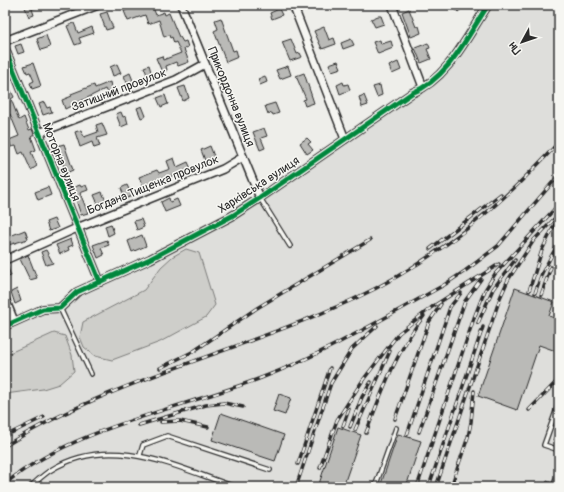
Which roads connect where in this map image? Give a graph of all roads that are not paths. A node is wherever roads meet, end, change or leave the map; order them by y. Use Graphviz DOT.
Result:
graph roads {
  1 [pos="98,5"];
  2 [pos="181,5"];
  3 [pos="293,5"];
  4 [pos="392,5"];
  5 [pos="487,6"];
  6 [pos="5,40"];
  7 [pos="5,49"];
  8 [pos="205,64"];
  9 [pos="423,87"];
  10 [pos="39,133"];
  11 [pos="345,139"];
  12 [pos="243,157"];
  13 [pos="260,198"];
  14 [pos="77,228"];
  15 [pos="290,246"];
  16 [pos="5,260"];
  17 [pos="100,282"];
  18 [pos="5,299"];
  19 [pos="60,308"];
  20 [pos="14,321"];
  21 [pos="5,326"];
  22 [pos="91,374"];
  23 [pos="559,403"];
  24 [pos="396,428"];
  25 [pos="559,450"];
  26 [pos="140,455"];
  27 [pos="270,470"];
  28 [pos="30,487"];
  29 [pos="235,487"];
  30 [pos="375,487"];
  1 -- 6 [label="street"];
  2 -- 8 [label="street, Прикордонна вулиця"];
  3 -- 11 [label="street"];
  4 -- 9 [label="street"];
  5 -- 9 [label="street, Харківська вулиця"];
  7 -- 10 [label="street, Моторна вулиця"];
  8 -- 10 [label="street, Затишний провулок"];
  8 -- 12 [label="street, Прикордонна вулиця"];
  9 -- 11 [label="street, Харківська вулиця"];
  10 -- 14 [label="street, Моторна вулиця"];
  11 -- 13 [label="street, Харківська вулиця"];
  12 -- 13 [label="street, Прикордонна вулиця"];
  12 -- 14 [label="street, Богдана Тищенка провулок"];
  13 -- 15 [label="lane"];
  13 -- 17 [label="street, Харківська вулиця"];
  14 -- 16 [label="street, Богдана Тищенка провулок"];
  14 -- 17 [label="street, Моторна вулиця"];
  17 -- 19 [label="street, Харківська вулиця"];
  18 -- 20 [label="street"];
  19 -- 20 [label="street"];
  19 -- 22 [label="lane"];
  20 -- 21 [label="street"];
  23 -- 25 [label="lane"];
  24 -- 30 [label="lane"];
  26 -- 27 [label="lane"];
  26 -- 28 [label="lane"];
  26 -- 29 [label="lane"];
}
